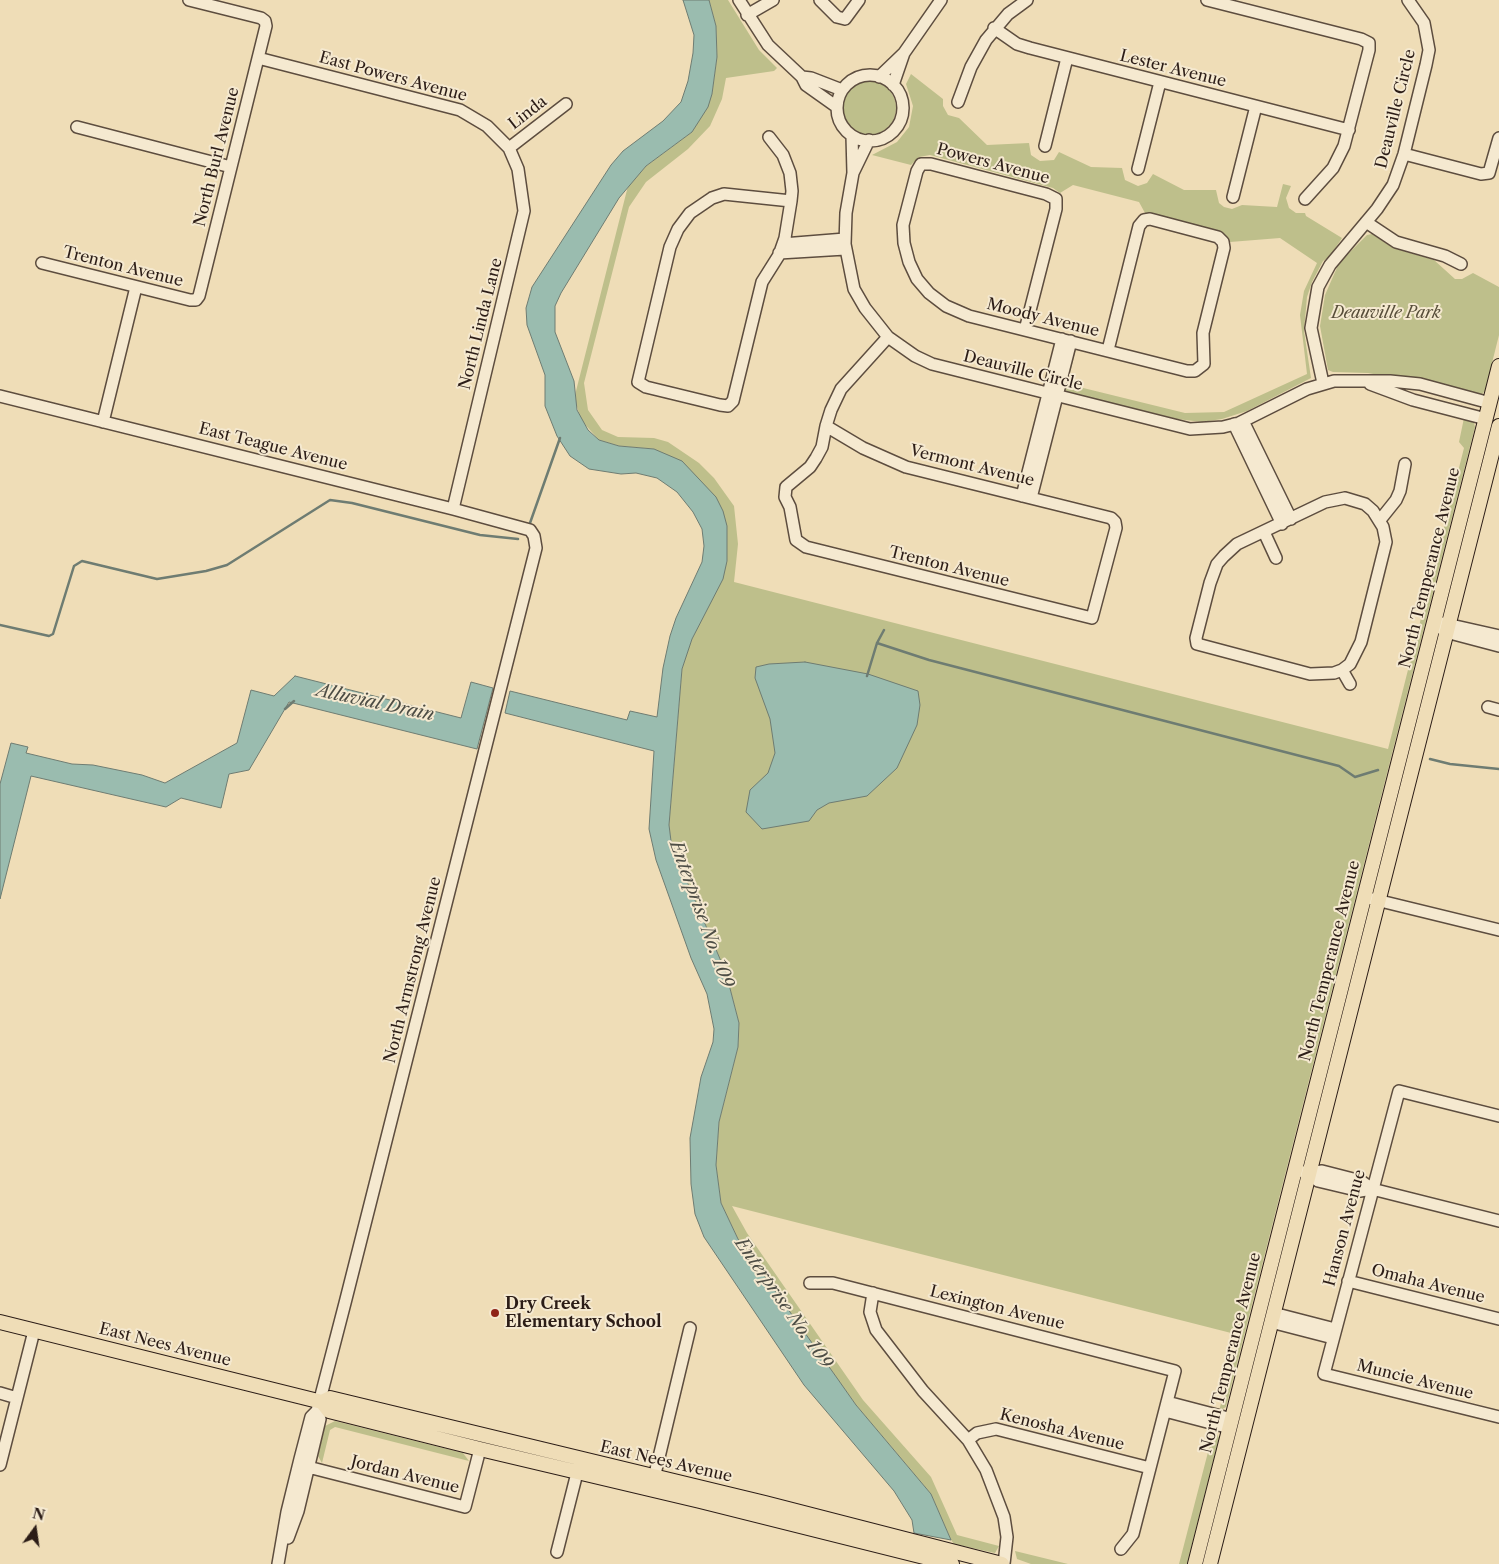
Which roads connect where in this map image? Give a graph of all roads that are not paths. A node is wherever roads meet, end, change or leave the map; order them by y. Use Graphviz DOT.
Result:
graph roads {
  1 [pos="189,0"];
  2 [pos="739,0"];
  3 [pos="773,0"];
  4 [pos="820,0"];
  5 [pos="859,0"];
  6 [pos="941,0"];
  7 [pos="1027,0"];
  8 [pos="1207,0"];
  9 [pos="1408,0"];
  10 [pos="1229,3"];
  11 [pos="747,15"];
  12 [pos="994,28"];
  13 [pos="904,53"];
  14 [pos="258,58"];
  15 [pos="1067,58"];
  16 [pos="802,77"];
  17 [pos="879,77"];
  18 [pos="1160,82"];
  19 [pos="893,85"];
  20 [pos="842,90"];
  21 [pos="958,102"];
  22 [pos="566,104"];
  23 [pos="1256,106"];
  24 [pos="836,107"];
  25 [pos="78,127"];
  26 [pos="1349,130"];
  27 [pos="852,136"];
  28 [pos="769,137"];
  29 [pos="1499,138"];
  30 [pos="869,140"];
  31 [pos="1045,146"];
  32 [pos="509,148"];
  33 [pos="1404,154"];
  34 [pos="922,164"];
  35 [pos="231,167"];
  36 [pos="1138,169"];
  37 [pos="853,173"];
  38 [pos="1233,197"];
  39 [pos="1305,199"];
  40 [pos="790,201"];
  41 [pos="1366,222"];
  42 [pos="845,244"];
  43 [pos="781,249"];
  44 [pos="42,263"];
  45 [pos="1461,264"];
  46 [pos="136,287"];
  47 [pos="196,300"];
  48 [pos="1025,330"];
  49 [pos="888,337"];
  50 [pos="1066,340"];
  51 [pos="1108,350"];
  52 [pos="1499,366"];
  53 [pos="1363,381"];
  54 [pos="1322,383"];
  55 [pos="1052,395"];
  56 [pos="0,396"];
  57 [pos="1490,402"];
  58 [pos="1486,419"];
  59 [pos="103,422"];
  60 [pos="1239,423"];
  61 [pos="826,426"];
  62 [pos="1499,426"];
  63 [pos="1405,464"];
  64 [pos="1026,497"];
  65 [pos="453,509"];
  66 [pos="1478,510"];
  67 [pos="1380,520"];
  68 [pos="1286,522"];
  69 [pos="1264,532"];
  70 [pos="534,536"];
  71 [pos="1276,558"];
  72 [pos="1092,618"];
  73 [pos="1434,623"];
  74 [pos="1448,628"];
  75 [pos="1499,636"];
  76 [pos="1499,646"];
  77 [pos="1342,670"];
  78 [pos="1350,684"];
  79 [pos="1364,897"];
  80 [pos="1379,901"];
  81 [pos="1499,930"];
  82 [pos="1499,1116"];
  83 [pos="1302,1171"];
  84 [pos="1372,1189"];
  85 [pos="1499,1221"];
  86 [pos="1348,1281"];
  87 [pos="810,1283"];
  88 [pos="873,1293"];
  89 [pos="1272,1317"];
  90 [pos="1499,1319"];
  91 [pos="0,1322"];
  92 [pos="690,1328"];
  93 [pos="34,1331"];
  94 [pos="1334,1333"];
  95 [pos="1324,1374"];
  96 [pos="0,1394"];
  97 [pos="17,1398"];
  98 [pos="320,1405"];
  99 [pos="1166,1407"];
  100 [pos="1499,1417"];
  101 [pos="1231,1423"];
  102 [pos="968,1440"];
  103 [pos="480,1449"];
  104 [pos="590,1463"];
  105 [pos="0,1465"];
  106 [pos="308,1467"];
  107 [pos="1150,1468"];
  108 [pos="577,1473"];
  109 [pos="654,1478"];
  110 [pos="1121,1549"];
  111 [pos="557,1552"];
  112 [pos="279,1561"];
  113 [pos="952,1564"];
  114 [pos="1003,1564"];
  115 [pos="1196,1564"];
  116 [pos="1210,1564"];
  1 -- 14 [label="street, North Burl Avenue"];
  2 -- 11 [label="street"];
  3 -- 11 [label="street"];
  4 -- 5 [label="street"];
  6 -- 13 [label="street"];
  7 -- 12 [label="street"];
  8 -- 10 [label="street"];
  9 -- 33 [label="street, Deauville Circle"];
  10 -- 26 [label="street"];
  11 -- 16 [label="street"];
  12 -- 15 [label="street, Lester Avenue"];
  12 -- 21 [label="street"];
  13 -- 17 [label="street"];
  13 -- 19 [label="street"];
  14 -- 32 [label="street, East Powers Avenue"];
  14 -- 35 [label="street, North Burl Avenue"];
  15 -- 18 [label="street, Lester Avenue"];
  15 -- 31 [label="street"];
  16 -- 20 [label="street"];
  16 -- 24 [label="street"];
  17 -- 19 [label="street"];
  17 -- 20 [label="street"];
  18 -- 23 [label="street, Lester Avenue"];
  18 -- 36 [label="street"];
  19 -- 30 [label="street"];
  20 -- 24 [label="street"];
  22 -- 32 [label="street, Linda"];
  23 -- 26 [label="street, Lester Avenue"];
  23 -- 38 [label="street"];
  24 -- 27 [label="street"];
  25 -- 35 [label="street"];
  26 -- 39 [label="street"];
  27 -- 30 [label="street"];
  27 -- 37 [label="street, Deauville Circle"];
  28 -- 40 [label="street"];
  29 -- 33 [label="street"];
  30 -- 37 [label="street, Deauville Circle"];
  32 -- 65 [label="street, North Linda Lane"];
  33 -- 41 [label="street, Deauville Circle"];
  34 -- 48 [label="street, Moody Avenue"];
  34 -- 48 [label="street, Powers Avenue"];
  35 -- 47 [label="street, North Burl Avenue"];
  37 -- 42 [label="street, Deauville Circle"];
  40 -- 43 [label="street"];
  40 -- 43 [label="street"];
  41 -- 45 [label="street"];
  41 -- 54 [label="street, Deauville Circle"];
  42 -- 43 [label="street"];
  42 -- 49 [label="street, Deauville Circle"];
  44 -- 46 [label="street, Trenton Avenue"];
  46 -- 47 [label="street, Trenton Avenue"];
  46 -- 59 [label="street"];
  48 -- 50 [label="street, Moody Avenue"];
  49 -- 55 [label="street, Deauville Circle"];
  49 -- 61 [label="street"];
  50 -- 51 [label="street, Moody Avenue"];
  50 -- 55 [label="street"];
  51 -- 51 [label="street, Moody Avenue"];
  52 -- 57 [label="main road, North Temperance Avenue"];
  53 -- 54 [label="street, Deauville Circle"];
  53 -- 57 [label="street, Deauville Circle"];
  53 -- 58 [label="street, Deauville Circle"];
  54 -- 60 [label="street, Deauville Circle"];
  55 -- 60 [label="street, Deauville Circle"];
  55 -- 64 [label="street"];
  56 -- 59 [label="street, East Teague Avenue"];
  57 -- 58 [label="main road, North Temperance Avenue"];
  57 -- 66 [label="main road"];
  58 -- 73 [label="main road, North Temperance Avenue"];
  59 -- 65 [label="street, East Teague Avenue"];
  60 -- 68 [label="street"];
  61 -- 64 [label="street, Vermont Avenue"];
  61 -- 72 [label="street, Trenton Avenue"];
  62 -- 66 [label="main road, North Temperance Avenue"];
  63 -- 67 [label="street"];
  64 -- 72 [label="street, Vermont Avenue"];
  65 -- 70 [label="street, East Teague Avenue"];
  66 -- 74 [label="main road, North Temperance Avenue"];
  67 -- 68 [label="street"];
  67 -- 77 [label="street"];
  68 -- 69 [label="street"];
  69 -- 71 [label="street"];
  69 -- 77 [label="street"];
  70 -- 98 [label="street, North Armstrong Avenue"];
  73 -- 74 [label="street"];
  73 -- 79 [label="main road, North Temperance Avenue"];
  74 -- 75 [label="street"];
  74 -- 76 [label="street"];
  74 -- 80 [label="main road, North Temperance Avenue"];
  77 -- 78 [label="street"];
  79 -- 80 [label="street"];
  79 -- 83 [label="main road, North Temperance Avenue"];
  80 -- 81 [label="street"];
  80 -- 83 [label="main road, North Temperance Avenue"];
  82 -- 84 [label="street, Hanson Avenue"];
  83 -- 84 [label="street"];
  83 -- 89 [label="main road, North Temperance Avenue"];
  83 -- 101 [label="main road, North Temperance Avenue"];
  84 -- 85 [label="street"];
  84 -- 86 [label="street, Hanson Avenue"];
  86 -- 90 [label="street, Omaha Avenue"];
  86 -- 94 [label="street, Hanson Avenue"];
  87 -- 88 [label="street, Lexington Avenue"];
  88 -- 99 [label="street, Lexington Avenue"];
  88 -- 102 [label="street"];
  89 -- 94 [label="street"];
  89 -- 116 [label="main road, North Temperance Avenue"];
  91 -- 93 [label="main road, East Nees Avenue"];
  92 -- 109 [label="street"];
  93 -- 97 [label="street"];
  93 -- 98 [label="main road, East Nees Avenue"];
  94 -- 95 [label="street, Hanson Avenue"];
  95 -- 100 [label="street, Muncie Avenue"];
  96 -- 97 [label="street"];
  97 -- 105 [label="street"];
  98 -- 103 [label="main road, East Nees Avenue"];
  98 -- 104 [label="main road, East Nees Avenue"];
  98 -- 106 [label="street, North Armstrong Avenue"];
  98 -- 112 [label="street, North Armstrong Avenue"];
  99 -- 101 [label="street"];
  99 -- 107 [label="street"];
  101 -- 115 [label="main road, North Temperance Avenue"];
  102 -- 107 [label="street, Kenosha Avenue"];
  102 -- 114 [label="street"];
  103 -- 104 [label="main road"];
  103 -- 106 [label="street, Jordan Avenue"];
  103 -- 108 [label="main road, East Nees Avenue"];
  104 -- 109 [label="main road, East Nees Avenue"];
  106 -- 112 [label="street, North Armstrong Avenue"];
  107 -- 110 [label="street"];
  108 -- 109 [label="main road"];
  108 -- 111 [label="street"];
  108 -- 113 [label="main road, East Nees Avenue"];
  109 -- 114 [label="main road, East Nees Avenue"];
}
